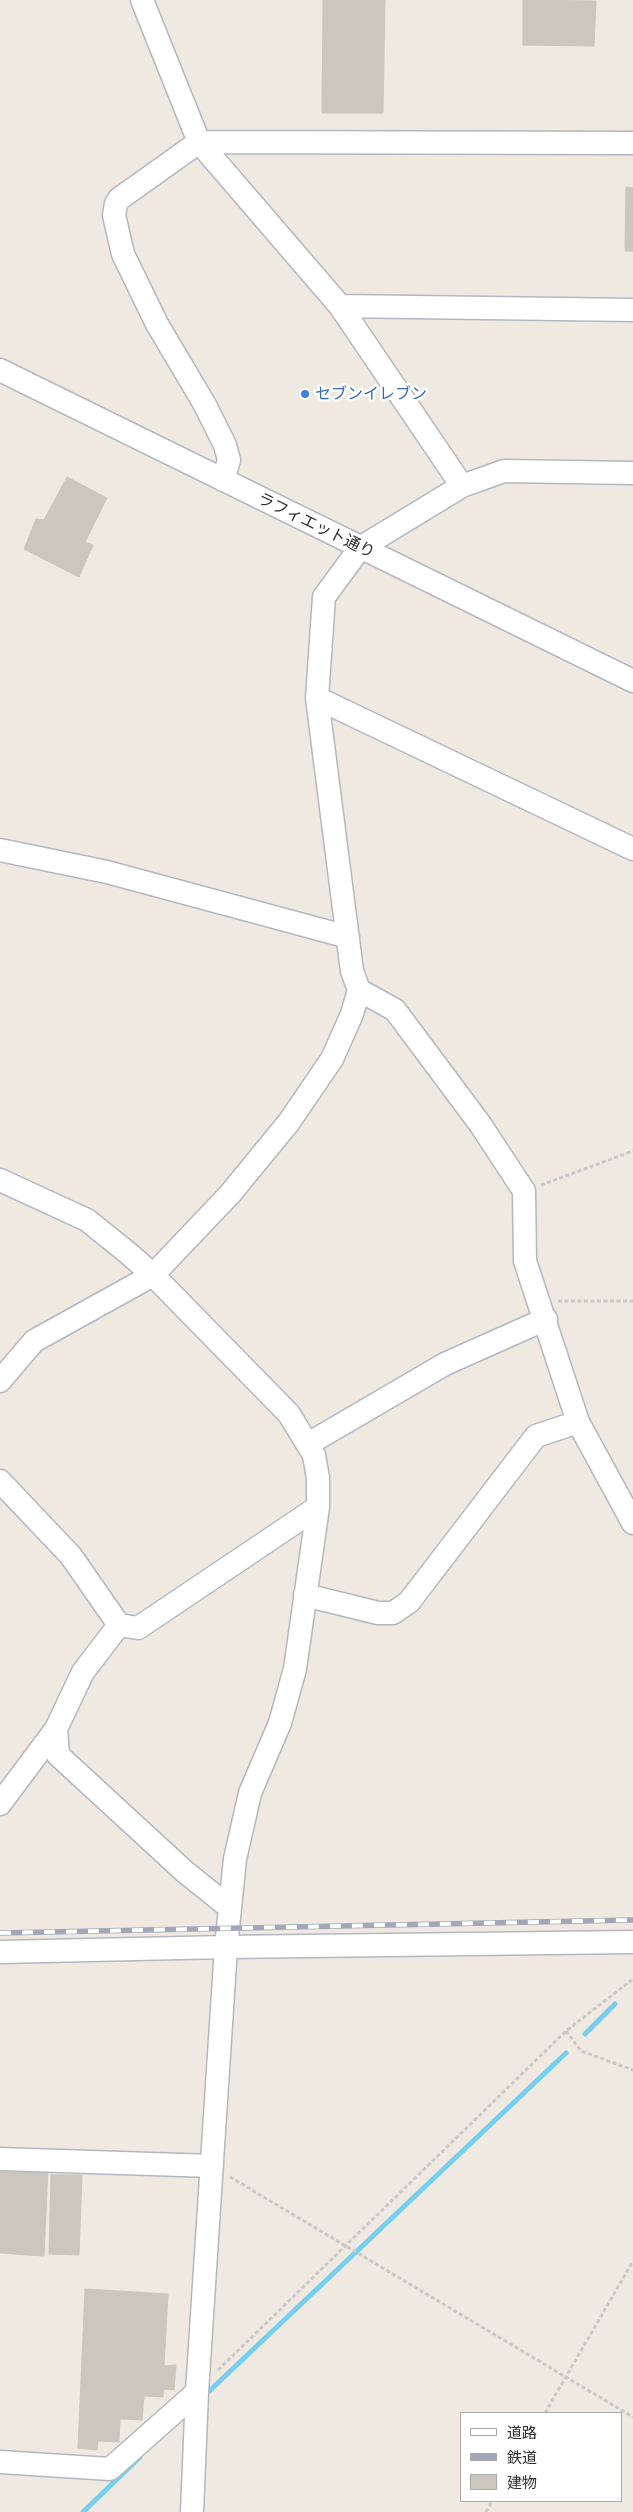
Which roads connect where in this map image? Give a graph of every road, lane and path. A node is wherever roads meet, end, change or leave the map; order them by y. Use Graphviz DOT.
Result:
graph roads {
  1 [pos="142,0"];
  2 [pos="199,142"];
  3 [pos="633,143"];
  4 [pos="340,306"];
  5 [pos="633,310"];
  6 [pos="0,370"];
  7 [pos="633,472"];
  8 [pos="223,480"];
  9 [pos="462,486"];
  10 [pos="360,548"];
  11 [pos="633,681"];
  12 [pos="317,698"];
  13 [pos="633,848"];
  14 [pos="0,850"];
  15 [pos="348,937"];
  16 [pos="359,990"];
  17 [pos="633,1151"];
  18 [pos="0,1180"];
  19 [pos="524,1191"];
  20 [pos="153,1275"];
  21 [pos="633,1301"];
  22 [pos="543,1310"];
  23 [pos="0,1381"];
  24 [pos="578,1422"];
  25 [pos="308,1444"];
  26 [pos="0,1481"];
  27 [pos="318,1508"];
  28 [pos="633,1523"];
  29 [pos="305,1595"];
  30 [pos="119,1625"];
  31 [pos="56,1729"];
  32 [pos="0,1804"];
  33 [pos="230,1908"];
  34 [pos="633,1942"];
  35 [pos="226,1947"];
  36 [pos="0,1952"];
  37 [pos="633,1979"];
  38 [pos="566,2031"];
  39 [pos="633,2070"];
  40 [pos="0,2159"];
  41 [pos="212,2166"];
  42 [pos="344,2245"];
  43 [pos="633,2261"];
  44 [pos="218,2371"];
  45 [pos="566,2378"];
  46 [pos="197,2392"];
  47 [pos="546,2412"];
  48 [pos="633,2417"];
  49 [pos="0,2462"];
  50 [pos="192,2512"];
  1 -- 2 [label="street"];
  2 -- 3 [label="street"];
  2 -- 4 [label="street"];
  2 -- 8 [label="street"];
  4 -- 5 [label="street"];
  4 -- 9 [label="street"];
  6 -- 8 [label="street, ラフィエット通り"];
  7 -- 9 [label="street"];
  8 -- 10 [label="street, ラフィエット通り"];
  9 -- 10 [label="street"];
  10 -- 11 [label="street, ラフィエット通り"];
  10 -- 12 [label="street"];
  12 -- 13 [label="street"];
  12 -- 15 [label="street"];
  14 -- 15 [label="street"];
  15 -- 16 [label="street"];
  16 -- 19 [label="street"];
  16 -- 20 [label="street"];
  17 -- 19 [label="path"];
  18 -- 20 [label="street"];
  19 -- 22 [label="street"];
  20 -- 23 [label="street"];
  20 -- 25 [label="street"];
  21 -- 22 [label="path"];
  22 -- 24 [label="street"];
  22 -- 25 [label="street"];
  24 -- 28 [label="street"];
  24 -- 29 [label="street"];
  25 -- 27 [label="street"];
  26 -- 30 [label="street"];
  27 -- 29 [label="street"];
  27 -- 30 [label="street"];
  29 -- 33 [label="street"];
  30 -- 31 [label="street"];
  31 -- 32 [label="street"];
  31 -- 33 [label="street"];
  33 -- 35 [label="street"];
  34 -- 35 [label="street"];
  35 -- 36 [label="street"];
  35 -- 41 [label="street"];
  37 -- 38 [label="path"];
  38 -- 39 [label="path"];
  38 -- 42 [label="path"];
  40 -- 41 [label="street"];
  41 -- 42 [label="path"];
  41 -- 46 [label="street"];
  42 -- 44 [label="path"];
  42 -- 45 [label="path"];
  43 -- 45 [label="path"];
  45 -- 47 [label="path"];
  45 -- 48 [label="path"];
  46 -- 49 [label="street"];
  46 -- 50 [label="street"];
}
